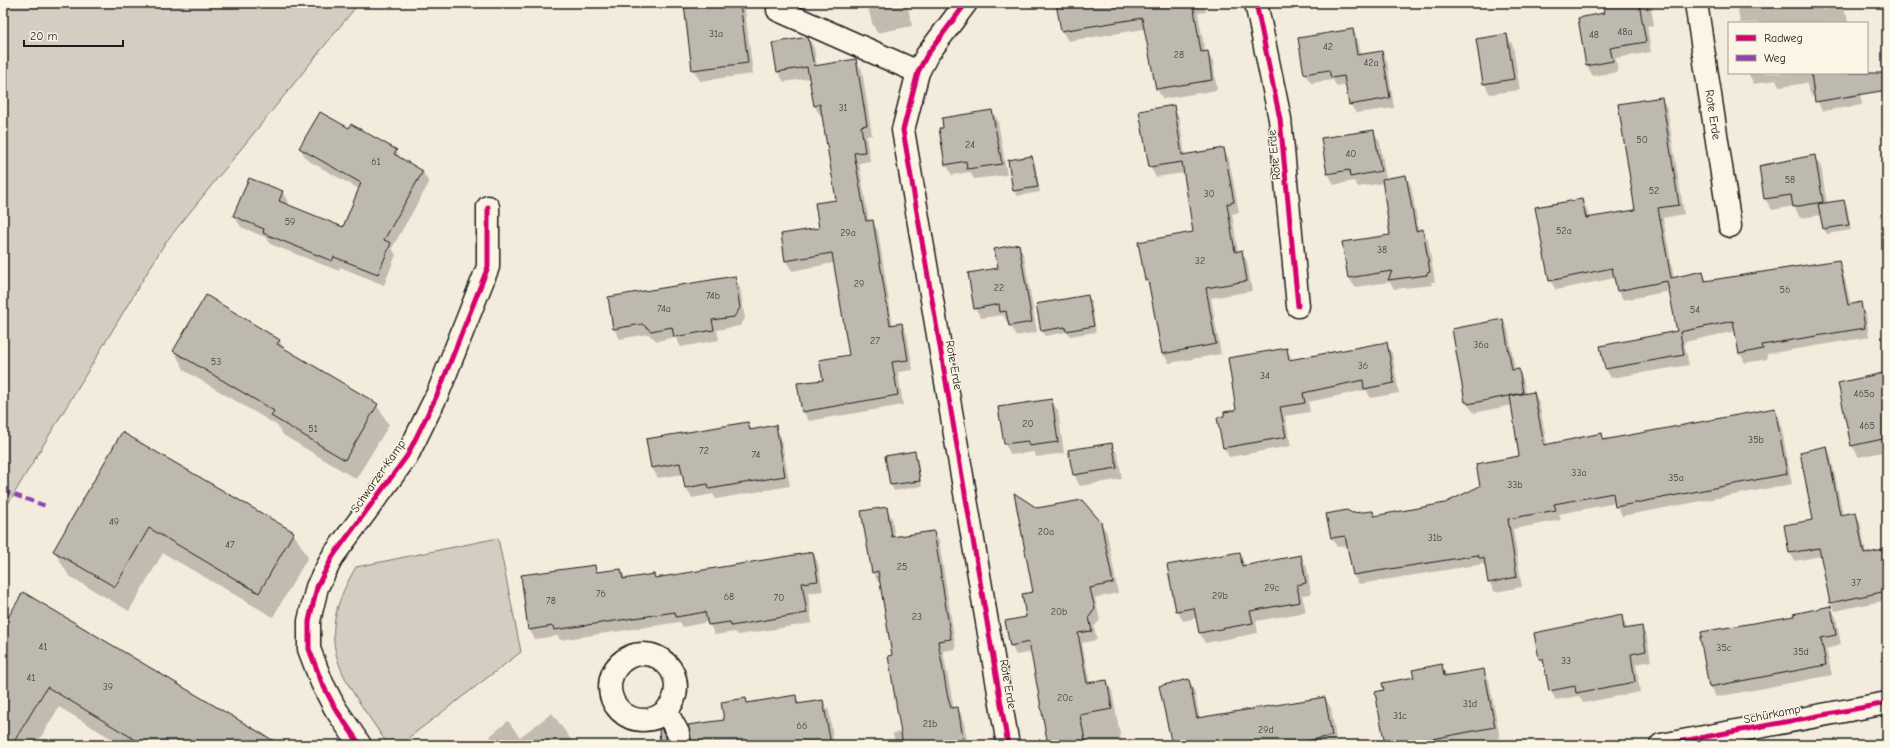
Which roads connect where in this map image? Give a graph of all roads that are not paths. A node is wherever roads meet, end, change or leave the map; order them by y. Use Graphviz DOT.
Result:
graph roads {
  1 [pos="966,3"];
  2 [pos="1256,3"];
  3 [pos="1696,3"];
  4 [pos="778,10"];
  5 [pos="918,72"];
  6 [pos="488,207"];
  7 [pos="1730,226"];
  8 [pos="1298,306"];
  9 [pos="1887,703"];
  10 [pos="666,711"];
  11 [pos="360,745"];
  12 [pos="680,745"];
  13 [pos="1008,745"];
  14 [pos="1661,745"];
  1 -- 5 [label="street, Rote Erde"];
  2 -- 8 [label="street, Rote Erde"];
  3 -- 7 [label="street, Rote Erde"];
  4 -- 5 [label="street"];
  5 -- 13 [label="street, Rote Erde"];
  6 -- 11 [label="street, Schwarzer Kamp"];
  9 -- 14 [label="street, Schürkamp"];
  10 -- 12 [label="street"];
}
